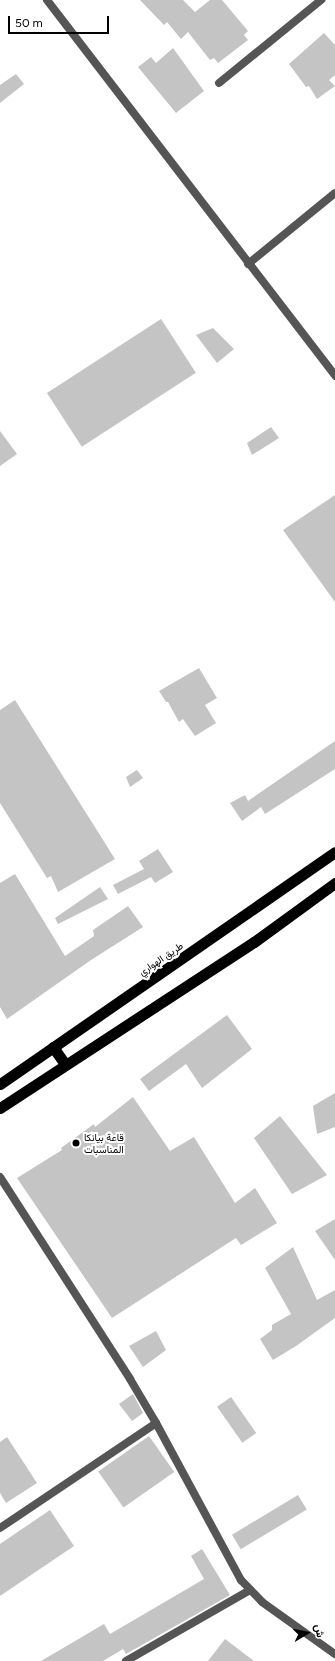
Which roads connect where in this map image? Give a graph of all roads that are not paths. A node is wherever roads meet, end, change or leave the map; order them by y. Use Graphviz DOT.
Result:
graph roads {
  1 [pos="47,0"];
  2 [pos="321,0"];
  3 [pos="219,83"];
  4 [pos="335,193"];
  5 [pos="248,264"];
  6 [pos="335,376"];
  7 [pos="335,852"];
  8 [pos="335,883"];
  9 [pos="53,1047"];
  10 [pos="65,1064"];
  11 [pos="0,1084"];
  12 [pos="0,1108"];
  13 [pos="0,1177"];
  14 [pos="156,1423"];
  15 [pos="0,1528"];
  16 [pos="250,1590"];
  17 [pos="335,1654"];
  18 [pos="126,1661"];
  1 -- 5 [label="street"];
  2 -- 3 [label="street"];
  4 -- 5 [label="street"];
  5 -- 6 [label="street"];
  7 -- 9 [label="highway, طريق الهواري"];
  8 -- 10 [label="highway"];
  9 -- 10 [label="highway"];
  9 -- 11 [label="highway, طريق الهواري"];
  10 -- 12 [label="highway"];
  13 -- 14 [label="street"];
  14 -- 15 [label="street"];
  14 -- 16 [label="street"];
  16 -- 17 [label="street"];
  16 -- 18 [label="street"];
}
